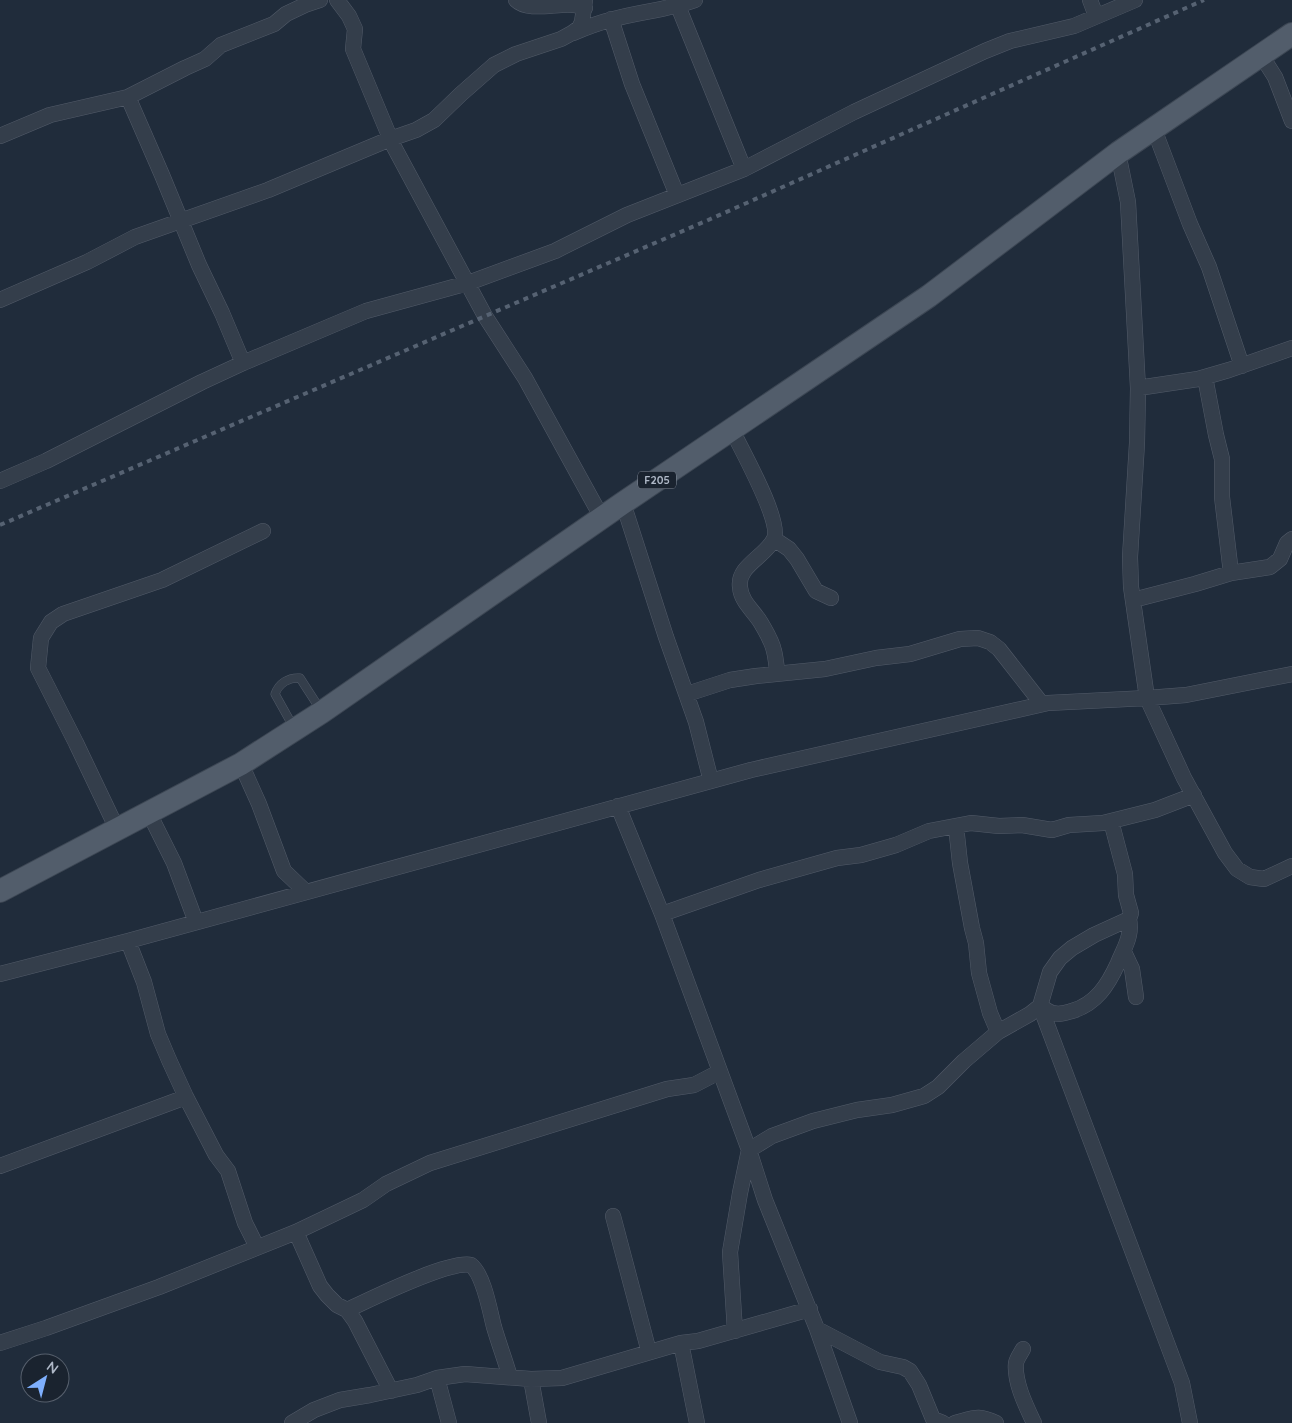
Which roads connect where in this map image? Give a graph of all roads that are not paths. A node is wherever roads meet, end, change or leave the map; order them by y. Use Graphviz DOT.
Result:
graph roads {
  1 [pos="320,0"];
  2 [pos="337,0"];
  3 [pos="516,0"];
  4 [pos="695,0"];
  5 [pos="1090,0"];
  6 [pos="1135,0"];
  7 [pos="578,3"];
  8 [pos="676,3"];
  9 [pos="1096,16"];
  10 [pos="610,20"];
  11 [pos="572,33"];
  12 [pos="1292,34"];
  13 [pos="1261,55"];
  14 [pos="1286,88"];
  15 [pos="128,97"];
  16 [pos="1292,121"];
  17 [pos="1154,129"];
  18 [pos="0,136"];
  19 [pos="390,138"];
  20 [pos="1118,153"];
  21 [pos="744,169"];
  22 [pos="677,195"];
  23 [pos="180,221"];
  24 [pos="468,283"];
  25 [pos="0,300"];
  26 [pos="1292,348"];
  27 [pos="243,363"];
  28 [pos="1242,366"];
  29 [pos="1205,377"];
  30 [pos="1138,388"];
  31 [pos="732,430"];
  32 [pos="0,481"];
  33 [pos="624,503"];
  34 [pos="602,518"];
  35 [pos="263,531"];
  36 [pos="774,539"];
  37 [pos="1292,539"];
  38 [pos="1231,573"];
  39 [pos="830,598"];
  40 [pos="1133,600"];
  41 [pos="778,674"];
  42 [pos="1292,674"];
  43 [pos="687,694"];
  44 [pos="1147,698"];
  45 [pos="1042,704"];
  46 [pos="322,712"];
  47 [pos="294,730"];
  48 [pos="241,764"];
  49 [pos="711,781"];
  50 [pos="1194,795"];
  51 [pos="618,806"];
  52 [pos="149,813"];
  53 [pos="1111,821"];
  54 [pos="956,826"];
  55 [pos="117,829"];
  56 [pos="1292,866"];
  57 [pos="0,891"];
  58 [pos="306,892"];
  59 [pos="662,914"];
  60 [pos="1129,919"];
  61 [pos="196,922"];
  62 [pos="128,941"];
  63 [pos="1124,952"];
  64 [pos="0,974"];
  65 [pos="1136,997"];
  66 [pos="1040,1006"];
  67 [pos="998,1032"];
  68 [pos="719,1072"];
  69 [pos="186,1097"];
  70 [pos="749,1150"];
  71 [pos="0,1166"];
  72 [pos="613,1216"];
  73 [pos="296,1232"];
  74 [pos="257,1247"];
  75 [pos="810,1309"];
  76 [pos="346,1310"];
  77 [pos="818,1329"];
  78 [pos="735,1331"];
  79 [pos="0,1343"];
  80 [pos="681,1343"];
  81 [pos="1023,1349"];
  82 [pos="649,1352"];
  83 [pos="510,1376"];
  84 [pos="437,1378"];
  85 [pos="531,1379"];
  86 [pos="391,1390"];
  87 [pos="292,1423"];
  88 [pos="449,1423"];
  89 [pos="539,1423"];
  90 [pos="697,1423"];
  91 [pos="850,1423"];
  92 [pos="944,1423"];
  93 [pos="956,1423"];
  94 [pos="996,1423"];
  95 [pos="1034,1423"];
  96 [pos="1190,1423"];
  1 -- 15 [label="street"];
  2 -- 19 [label="street"];
  3 -- 7 [label="street"];
  4 -- 8 [label="street"];
  5 -- 9 [label="street"];
  6 -- 9 [label="street"];
  7 -- 11 [label="street"];
  8 -- 10 [label="street"];
  8 -- 21 [label="street"];
  9 -- 21 [label="street"];
  10 -- 11 [label="street"];
  10 -- 22 [label="street"];
  11 -- 19 [label="street"];
  12 -- 13 [label="main road, F205"];
  13 -- 14 [label="street"];
  13 -- 17 [label="main road, F205"];
  14 -- 16 [label="street"];
  15 -- 18 [label="street"];
  15 -- 23 [label="street"];
  17 -- 20 [label="main road, F205"];
  17 -- 28 [label="street"];
  19 -- 23 [label="street"];
  19 -- 24 [label="street"];
  20 -- 30 [label="street"];
  20 -- 31 [label="main road, F205"];
  21 -- 22 [label="street"];
  22 -- 24 [label="street"];
  23 -- 25 [label="street"];
  23 -- 27 [label="street"];
  24 -- 27 [label="street"];
  24 -- 34 [label="street"];
  26 -- 28 [label="street"];
  27 -- 32 [label="street"];
  28 -- 29 [label="street"];
  29 -- 30 [label="street"];
  29 -- 38 [label="street"];
  30 -- 40 [label="street"];
  31 -- 33 [label="main road, F205"];
  31 -- 36 [label="street"];
  33 -- 34 [label="main road, F205"];
  33 -- 43 [label="street"];
  34 -- 46 [label="main road, F205"];
  35 -- 55 [label="street"];
  36 -- 39 [label="street"];
  36 -- 41 [label="street"];
  37 -- 38 [label="street"];
  38 -- 40 [label="street"];
  40 -- 44 [label="street"];
  41 -- 43 [label="street"];
  41 -- 45 [label="street"];
  42 -- 44 [label="street"];
  43 -- 49 [label="street"];
  44 -- 45 [label="street"];
  44 -- 50 [label="street"];
  45 -- 49 [label="street"];
  46 -- 47 [label="main road, F205"];
  46 -- 47 [label="lane"];
  47 -- 48 [label="main road, F205"];
  48 -- 52 [label="main road, F205"];
  48 -- 58 [label="street"];
  49 -- 51 [label="street"];
  50 -- 53 [label="street"];
  50 -- 56 [label="street"];
  51 -- 58 [label="street"];
  51 -- 59 [label="street"];
  52 -- 55 [label="main road, F205"];
  52 -- 61 [label="street"];
  53 -- 54 [label="street"];
  53 -- 60 [label="street"];
  54 -- 59 [label="street"];
  54 -- 67 [label="street"];
  55 -- 57 [label="main road, F205"];
  58 -- 61 [label="street"];
  59 -- 68 [label="street"];
  60 -- 63 [label="street"];
  60 -- 66 [label="street"];
  61 -- 62 [label="street"];
  62 -- 64 [label="street"];
  62 -- 69 [label="street"];
  63 -- 65 [label="street"];
  63 -- 66 [label="street"];
  66 -- 67 [label="street"];
  66 -- 96 [label="street"];
  67 -- 70 [label="street"];
  68 -- 70 [label="street"];
  68 -- 73 [label="street"];
  69 -- 71 [label="street"];
  69 -- 74 [label="street"];
  70 -- 75 [label="street"];
  70 -- 78 [label="street"];
  72 -- 82 [label="street"];
  73 -- 74 [label="street"];
  73 -- 76 [label="street"];
  74 -- 79 [label="street"];
  75 -- 77 [label="street"];
  75 -- 78 [label="street"];
  76 -- 83 [label="street"];
  76 -- 86 [label="street"];
  77 -- 91 [label="street"];
  77 -- 92 [label="street"];
  78 -- 80 [label="street"];
  80 -- 82 [label="street"];
  80 -- 90 [label="street"];
  81 -- 95 [label="street"];
  82 -- 85 [label="street"];
  83 -- 84 [label="street"];
  83 -- 85 [label="street"];
  84 -- 86 [label="street"];
  84 -- 88 [label="street"];
  85 -- 89 [label="street"];
  86 -- 87 [label="street"];
  93 -- 94 [label="street"];
}
